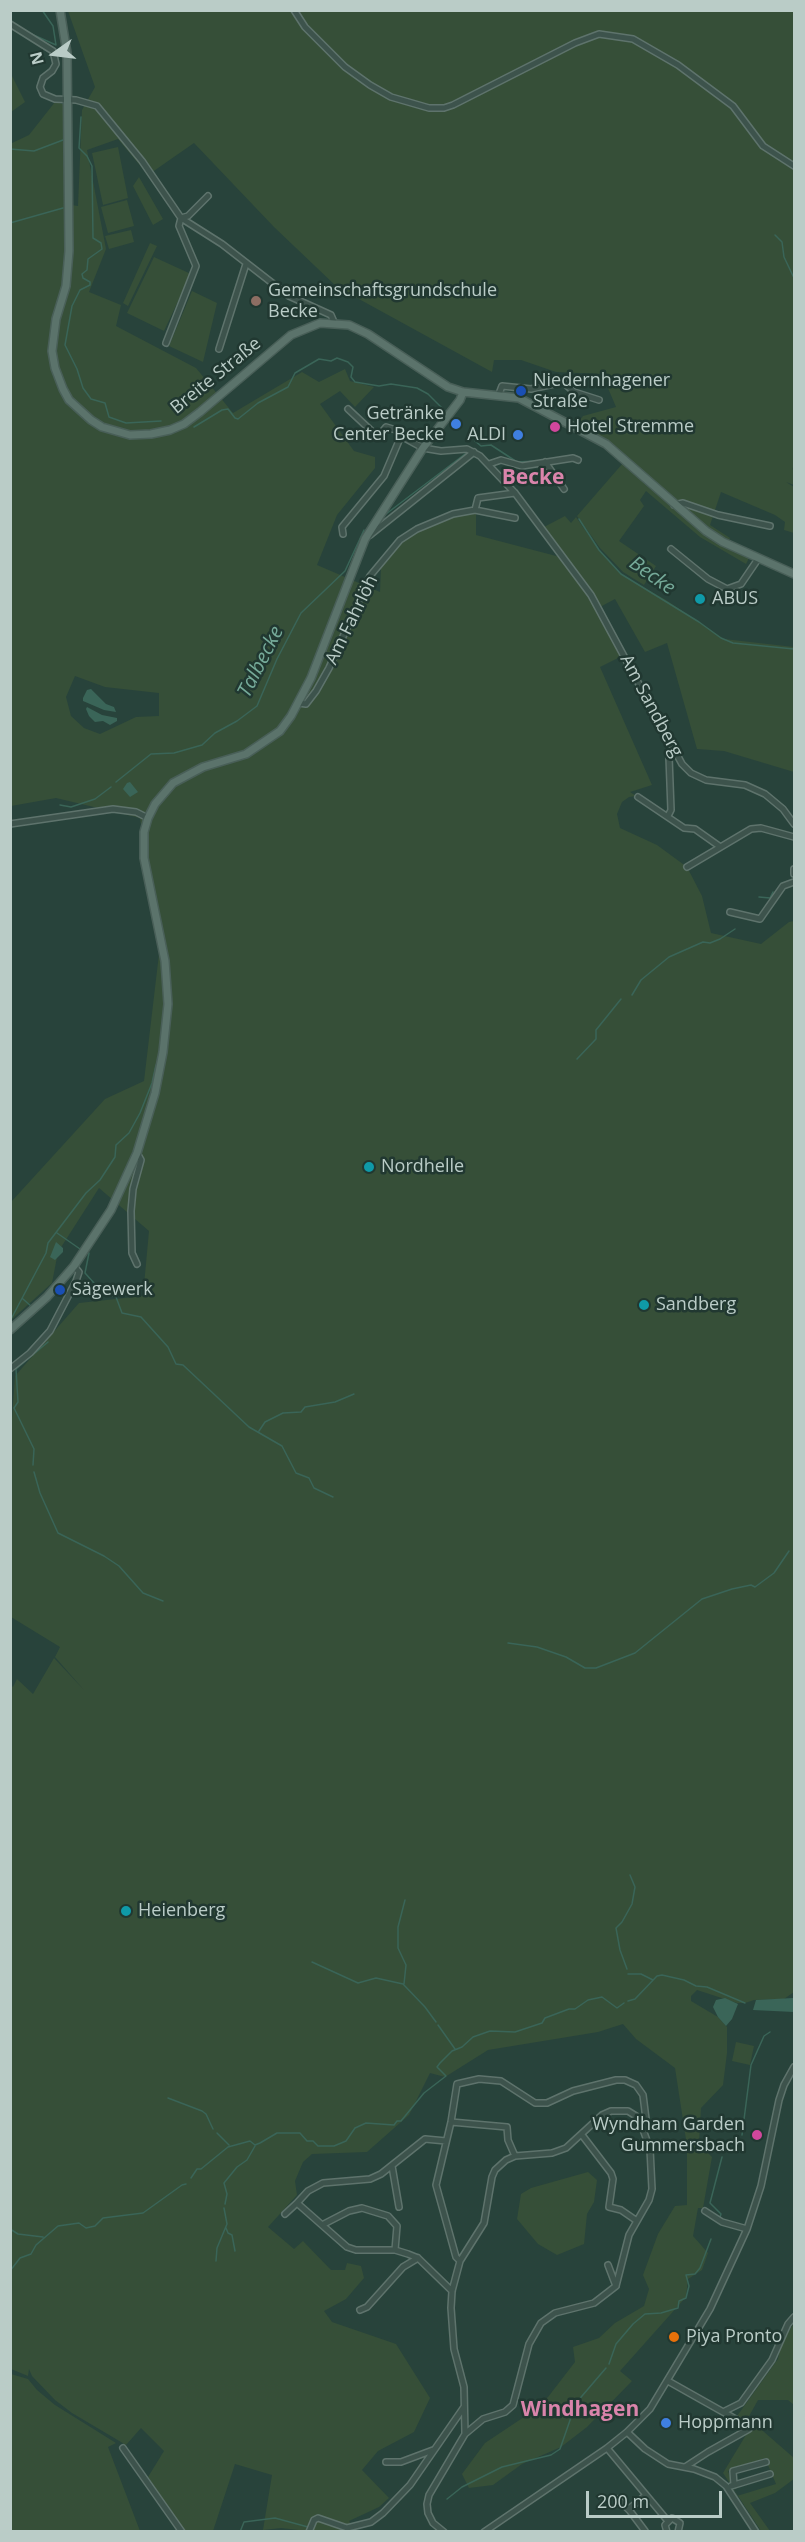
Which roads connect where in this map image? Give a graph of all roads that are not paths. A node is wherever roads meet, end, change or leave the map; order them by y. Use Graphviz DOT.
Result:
graph roads {
  1 [pos="60,10"];
  2 [pos="294,10"];
  3 [pos="10,24"];
  4 [pos="68,99"];
  5 [pos="795,166"];
  6 [pos="208,196"];
  7 [pos="181,218"];
  8 [pos="246,264"];
  9 [pos="334,322"];
  10 [pos="166,343"];
  11 [pos="219,349"];
  12 [pos="463,392"];
  13 [pos="499,394"];
  14 [pos="599,400"];
  15 [pos="348,409"];
  16 [pos="401,436"];
  17 [pos="423,448"];
  18 [pos="474,452"];
  19 [pos="578,460"];
  20 [pos="545,462"];
  21 [pos="489,464"];
  22 [pos="564,489"];
  23 [pos="515,493"];
  24 [pos="674,505"];
  25 [pos="475,510"];
  26 [pos="515,518"];
  27 [pos="770,526"];
  28 [pos="343,534"];
  29 [pos="365,539"];
  30 [pos="671,549"];
  31 [pos="758,559"];
  32 [pos="795,574"];
  33 [pos="299,703"];
  34 [pos="675,752"];
  35 [pos="638,798"];
  36 [pos="668,816"];
  37 [pos="148,818"];
  38 [pos="10,824"];
  39 [pos="795,824"];
  40 [pos="795,837"];
  41 [pos="719,846"];
  42 [pos="687,867"];
  43 [pos="795,869"];
  44 [pos="795,874"];
  45 [pos="795,882"];
  46 [pos="730,912"];
  47 [pos="137,1153"];
  48 [pos="137,1264"];
  49 [pos="74,1266"];
  50 [pos="10,1330"];
  51 [pos="10,1369"];
  52 [pos="795,2067"];
  53 [pos="451,2122"];
  54 [pos="641,2124"];
  55 [pos="582,2135"];
  56 [pos="446,2141"];
  57 [pos="515,2156"];
  58 [pos="392,2166"];
  59 [pos="297,2203"];
  60 [pos="399,2207"];
  61 [pos="705,2211"];
  62 [pos="285,2214"];
  63 [pos="637,2220"];
  64 [pos="322,2224"];
  65 [pos="747,2229"];
  66 [pos="395,2250"];
  67 [pos="418,2258"];
  68 [pos="460,2261"];
  69 [pos="608,2265"];
  70 [pos="616,2286"];
  71 [pos="452,2291"];
  72 [pos="360,2310"];
  73 [pos="795,2317"];
  74 [pos="668,2381"];
  75 [pos="464,2408"];
  76 [pos="725,2411"];
  77 [pos="627,2432"];
  78 [pos="465,2434"];
  79 [pos="123,2448"];
  80 [pos="607,2448"];
  81 [pos="434,2449"];
  82 [pos="386,2462"];
  83 [pos="765,2462"];
  84 [pos="685,2467"];
  85 [pos="770,2474"];
  86 [pos="734,2485"];
  87 [pos="726,2487"];
  88 [pos="646,2495"];
  89 [pos="618,2499"];
  90 [pos="630,2511"];
  91 [pos="668,2520"];
  92 [pos="645,2531"];
  93 [pos="666,2531"];
  94 [pos="182,2532"];
  95 [pos="309,2532"];
  96 [pos="444,2532"];
  97 [pos="484,2532"];
  98 [pos="678,2532"];
  99 [pos="756,2532"];
  1 -- 4 [label="main road, Breite Straße"];
  2 -- 5 [label="street"];
  3 -- 4 [label="street"];
  4 -- 7 [label="street"];
  4 -- 9 [label="main road, Breite Straße"];
  6 -- 7 [label="street"];
  7 -- 8 [label="street"];
  7 -- 10 [label="street"];
  8 -- 9 [label="street"];
  8 -- 11 [label="street"];
  9 -- 12 [label="main road"];
  12 -- 13 [label="main road"];
  12 -- 17 [label="main road"];
  13 -- 14 [label="street"];
  13 -- 24 [label="main road"];
  15 -- 16 [label="street"];
  16 -- 17 [label="street"];
  16 -- 28 [label="street"];
  17 -- 18 [label="street"];
  17 -- 29 [label="main road"];
  18 -- 21 [label="street"];
  18 -- 29 [label="street"];
  19 -- 20 [label="street"];
  20 -- 21 [label="street"];
  20 -- 22 [label="street"];
  21 -- 23 [label="street"];
  23 -- 25 [label="street, Am Fahrlöh"];
  23 -- 34 [label="street, Am Sandberg"];
  24 -- 27 [label="street"];
  24 -- 31 [label="main road"];
  25 -- 26 [label="street, Am Fahrlöh"];
  25 -- 33 [label="street, Am Fahrlöh"];
  29 -- 33 [label="main road"];
  30 -- 31 [label="street"];
  31 -- 32 [label="main road"];
  33 -- 37 [label="main road"];
  34 -- 36 [label="street"];
  34 -- 39 [label="street, Am Sandberg"];
  35 -- 36 [label="street"];
  36 -- 41 [label="street"];
  37 -- 38 [label="street"];
  37 -- 47 [label="main road"];
  40 -- 41 [label="street"];
  41 -- 42 [label="street"];
  43 -- 44 [label="street"];
  45 -- 46 [label="street"];
  47 -- 48 [label="street"];
  47 -- 49 [label="main road"];
  49 -- 50 [label="main road"];
  49 -- 51 [label="street"];
  52 -- 65 [label="street"];
  53 -- 54 [label="street"];
  53 -- 56 [label="street"];
  53 -- 57 [label="street"];
  54 -- 55 [label="street"];
  54 -- 63 [label="street"];
  55 -- 57 [label="street"];
  55 -- 63 [label="street"];
  56 -- 58 [label="street"];
  56 -- 68 [label="street"];
  57 -- 68 [label="street"];
  58 -- 59 [label="street"];
  58 -- 60 [label="street"];
  59 -- 62 [label="street"];
  59 -- 64 [label="street"];
  61 -- 65 [label="street"];
  63 -- 70 [label="street"];
  64 -- 66 [label="street"];
  64 -- 66 [label="street"];
  65 -- 74 [label="street"];
  66 -- 67 [label="street"];
  67 -- 71 [label="street"];
  67 -- 72 [label="street"];
  68 -- 71 [label="street"];
  69 -- 70 [label="street"];
  70 -- 78 [label="street"];
  71 -- 75 [label="street"];
  73 -- 76 [label="street"];
  74 -- 76 [label="street"];
  74 -- 77 [label="street"];
  75 -- 78 [label="street"];
  75 -- 81 [label="street"];
  76 -- 84 [label="street"];
  77 -- 80 [label="street"];
  77 -- 84 [label="street"];
  78 -- 96 [label="street"];
  79 -- 94 [label="street"];
  80 -- 88 [label="street"];
  80 -- 97 [label="street"];
  81 -- 82 [label="street"];
  81 -- 95 [label="street"];
  83 -- 86 [label="street"];
  84 -- 87 [label="street"];
  85 -- 86 [label="street"];
  86 -- 87 [label="street"];
  87 -- 99 [label="street"];
  88 -- 90 [label="street"];
  88 -- 91 [label="street"];
  89 -- 90 [label="street"];
  90 -- 92 [label="street"];
  91 -- 93 [label="street"];
  91 -- 98 [label="street"];
}
